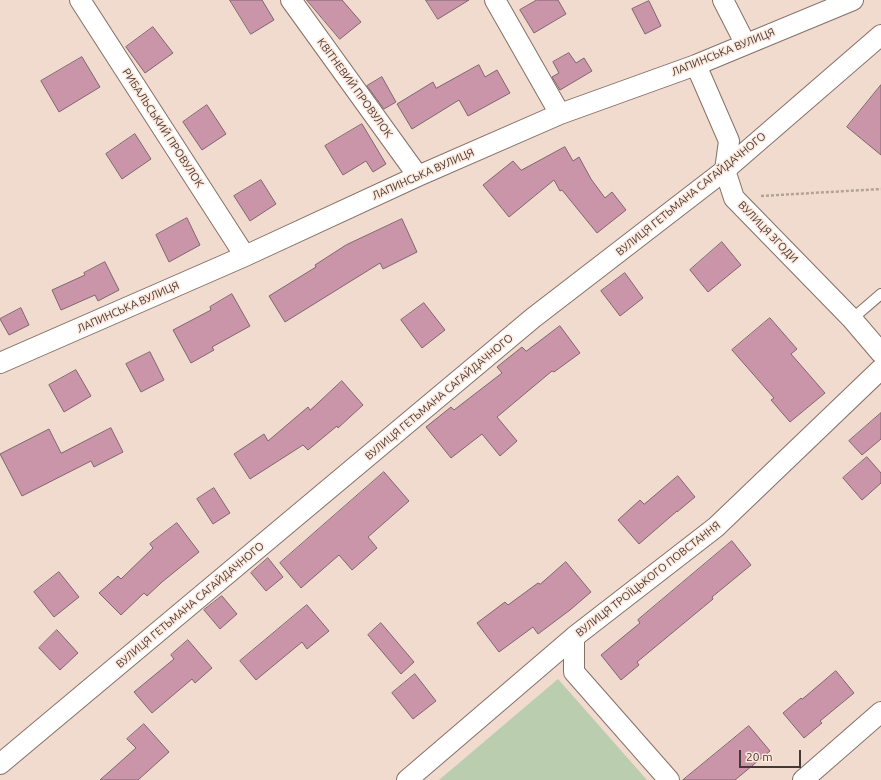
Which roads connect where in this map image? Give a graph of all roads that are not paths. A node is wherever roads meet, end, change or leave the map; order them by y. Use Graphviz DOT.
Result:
graph roads {
  1 [pos="80,0"];
  2 [pos="291,0"];
  3 [pos="495,0"];
  4 [pos="723,0"];
  5 [pos="853,0"];
  6 [pos="881,35"];
  7 [pos="745,43"];
  8 [pos="696,64"];
  9 [pos="560,114"];
  10 [pos="725,170"];
  11 [pos="418,176"];
  12 [pos="245,256"];
  13 [pos="881,294"];
  14 [pos="852,319"];
  15 [pos="881,353"];
  16 [pos="0,363"];
  17 [pos="881,369"];
  18 [pos="574,637"];
  19 [pos="881,712"];
  20 [pos="0,764"];
  21 [pos="407,780"];
  22 [pos="669,780"];
  23 [pos="803,780"];
  1 -- 12 [label="street, РИБАЛЬСЬКИЙ ПРОВУЛОК"];
  2 -- 11 [label="street, КВІТНЕВИЙ ПРОВУЛОК"];
  3 -- 9 [label="street"];
  4 -- 7 [label="street"];
  5 -- 7 [label="street, ЛАПИНСЬКА ВУЛИЦЯ"];
  6 -- 10 [label="street, ВУЛИЦЯ ГЕТЬМАНА САГАЙДАЧНОГО"];
  7 -- 8 [label="street, ЛАПИНСЬКА ВУЛИЦЯ"];
  8 -- 9 [label="street, ЛАПИНСЬКА ВУЛИЦЯ"];
  8 -- 10 [label="street, ВУЛИЦЯ ЗГОДИ"];
  9 -- 11 [label="street, ЛАПИНСЬКА ВУЛИЦЯ"];
  10 -- 14 [label="street, ВУЛИЦЯ ЗГОДИ"];
  10 -- 20 [label="street, ВУЛИЦЯ ГЕТЬМАНА САГАЙДАЧНОГО"];
  11 -- 12 [label="street, ЛАПИНСЬКА ВУЛИЦЯ"];
  12 -- 16 [label="street, ЛАПИНСЬКА ВУЛИЦЯ"];
  13 -- 14 [label="lane"];
  14 -- 15 [label="street, ВУЛИЦЯ ЗГОДИ"];
  17 -- 18 [label="street, ВУЛИЦЯ ТРОЇЦЬКОГО ПОВСТАННЯ"];
  18 -- 21 [label="street, ВУЛИЦЯ ТРОЇЦЬКОГО ПОВСТАННЯ"];
  18 -- 22 [label="street"];
  19 -- 23 [label="street"];
}
